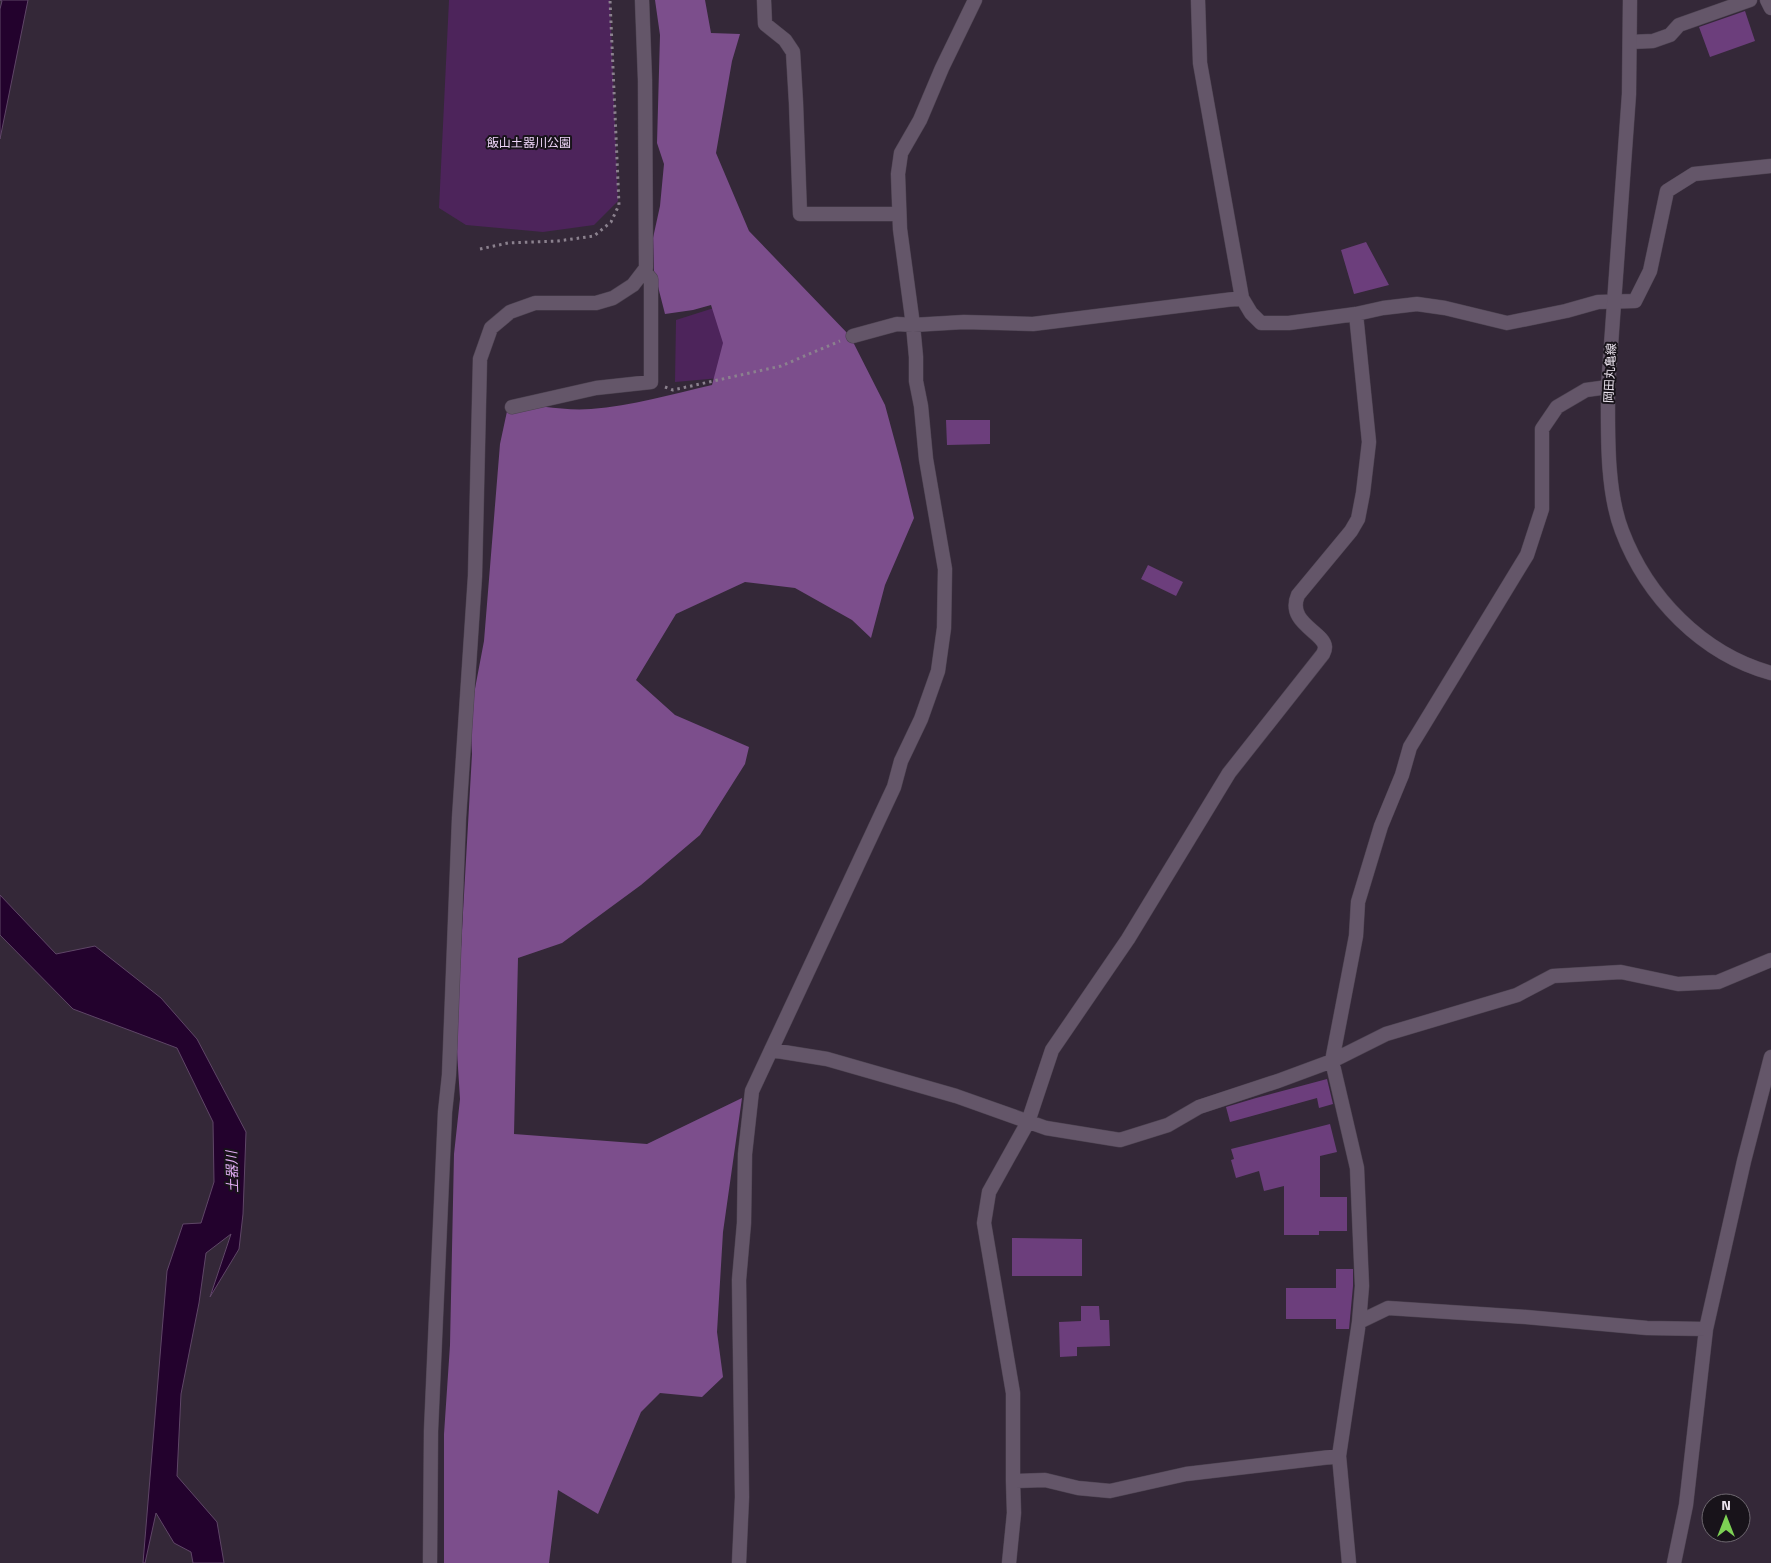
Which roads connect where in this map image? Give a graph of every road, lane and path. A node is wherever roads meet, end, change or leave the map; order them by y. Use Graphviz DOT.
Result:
graph roads {
  1 [pos="610,0"];
  2 [pos="642,0"];
  3 [pos="764,0"];
  4 [pos="975,0"];
  5 [pos="1198,0"];
  6 [pos="1630,0"];
  7 [pos="1750,0"];
  8 [pos="1767,0"];
  9 [pos="1771,8"];
  10 [pos="1630,42"];
  11 [pos="1771,166"];
  12 [pos="899,214"];
  13 [pos="480,249"];
  14 [pos="644,271"];
  15 [pos="1242,298"];
  16 [pos="1614,302"];
  17 [pos="1356,314"];
  18 [pos="913,325"];
  19 [pos="853,336"];
  20 [pos="1608,387"];
  21 [pos="674,390"];
  22 [pos="512,407"];
  23 [pos="1771,673"];
  24 [pos="1771,960"];
  25 [pos="772,1050"];
  26 [pos="1771,1057"];
  27 [pos="1332,1061"];
  28 [pos="1028,1122"];
  29 [pos="1359,1322"];
  30 [pos="1706,1329"];
  31 [pos="1339,1456"];
  32 [pos="1013,1481"];
  33 [pos="430,1563"];
  34 [pos="739,1563"];
  35 [pos="1009,1563"];
  36 [pos="1349,1563"];
  37 [pos="1674,1563"];
  1 -- 13 [label="path"];
  2 -- 14 [label="street"];
  3 -- 12 [label="street"];
  4 -- 12 [label="street"];
  5 -- 15 [label="street"];
  6 -- 10 [label="street, 岡田丸亀線"];
  7 -- 10 [label="street"];
  8 -- 9 [label="street"];
  10 -- 16 [label="street, 岡田丸亀線"];
  11 -- 16 [label="street"];
  12 -- 18 [label="street"];
  14 -- 22 [label="street"];
  14 -- 33 [label="street"];
  15 -- 17 [label="street"];
  15 -- 18 [label="street"];
  16 -- 17 [label="street"];
  16 -- 20 [label="street, 岡田丸亀線"];
  17 -- 28 [label="street"];
  18 -- 19 [label="street"];
  18 -- 25 [label="street"];
  19 -- 21 [label="path"];
  20 -- 23 [label="street, 岡田丸亀線"];
  20 -- 27 [label="street"];
  24 -- 27 [label="street"];
  25 -- 28 [label="street"];
  25 -- 34 [label="street"];
  26 -- 30 [label="street"];
  27 -- 28 [label="street"];
  27 -- 29 [label="street"];
  28 -- 32 [label="street"];
  29 -- 30 [label="street"];
  29 -- 31 [label="street"];
  30 -- 37 [label="street"];
  31 -- 32 [label="street"];
  31 -- 36 [label="street"];
  32 -- 35 [label="street"];
}
